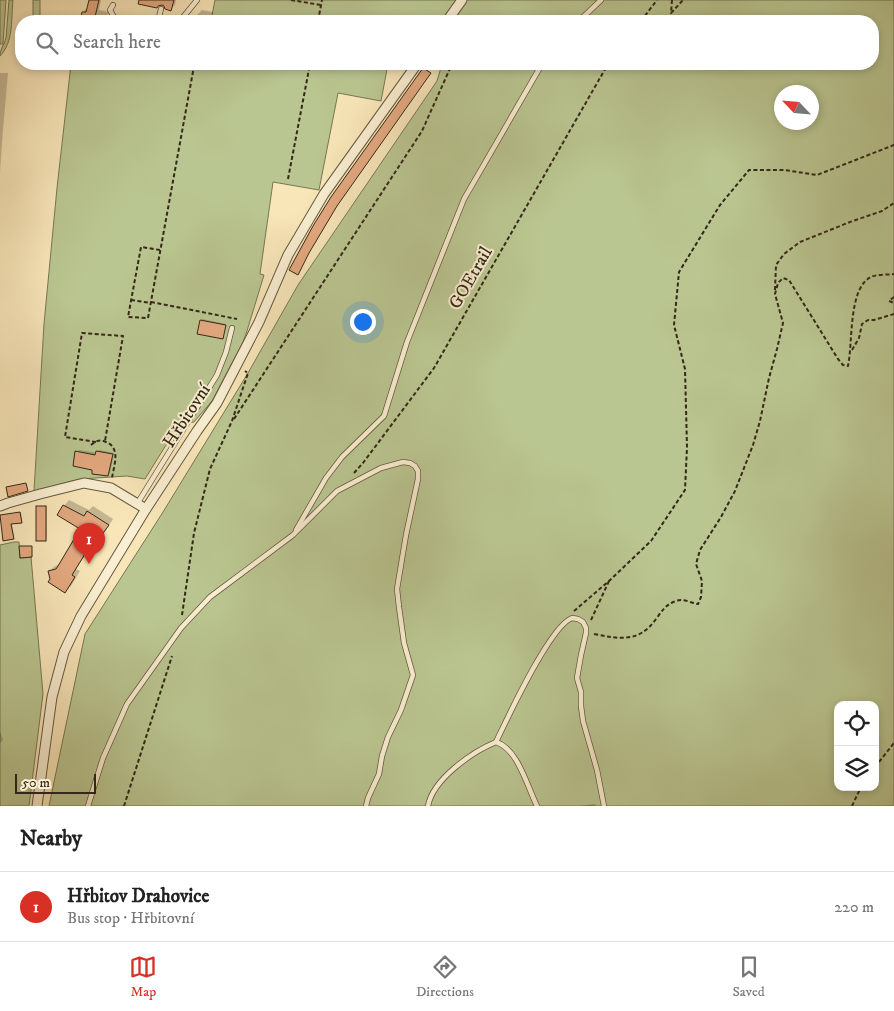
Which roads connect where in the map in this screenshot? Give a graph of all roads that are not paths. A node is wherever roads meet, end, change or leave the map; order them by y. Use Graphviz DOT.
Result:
graph roads {
  1 [pos="197,0"];
  2 [pos="462,0"];
  3 [pos="601,0"];
  4 [pos="113,5"];
  5 [pos="161,9"];
  6 [pos="113,15"];
  7 [pos="160,15"];
  8 [pos="185,15"];
  9 [pos="451,15"];
  10 [pos="585,15"];
  11 [pos="413,70"];
  12 [pos="539,70"];
  13 [pos="232,328"];
  14 [pos="137,504"];
  15 [pos="0,506"];
  16 [pos="146,509"];
  17 [pos="293,535"];
  18 [pos="496,742"];
  19 [pos="37,806"];
  20 [pos="88,806"];
  21 [pos="366,806"];
  22 [pos="428,806"];
  23 [pos="537,806"];
  24 [pos="604,806"];
  1 -- 8 [label="lane"];
  2 -- 9 [label="street"];
  3 -- 10 [label="lane"];
  4 -- 6 [label="lane"];
  5 -- 7 [label="lane"];
  11 -- 16 [label="street, Hřbitovní"];
  12 -- 17 [label="lane"];
  13 -- 14 [label="lane"];
  14 -- 15 [label="street"];
  14 -- 16 [label="street"];
  16 -- 19 [label="street, Hřbitovní"];
  17 -- 20 [label="lane"];
  17 -- 21 [label="lane"];
  18 -- 22 [label="lane"];
  18 -- 23 [label="lane"];
  18 -- 24 [label="lane"];
}
